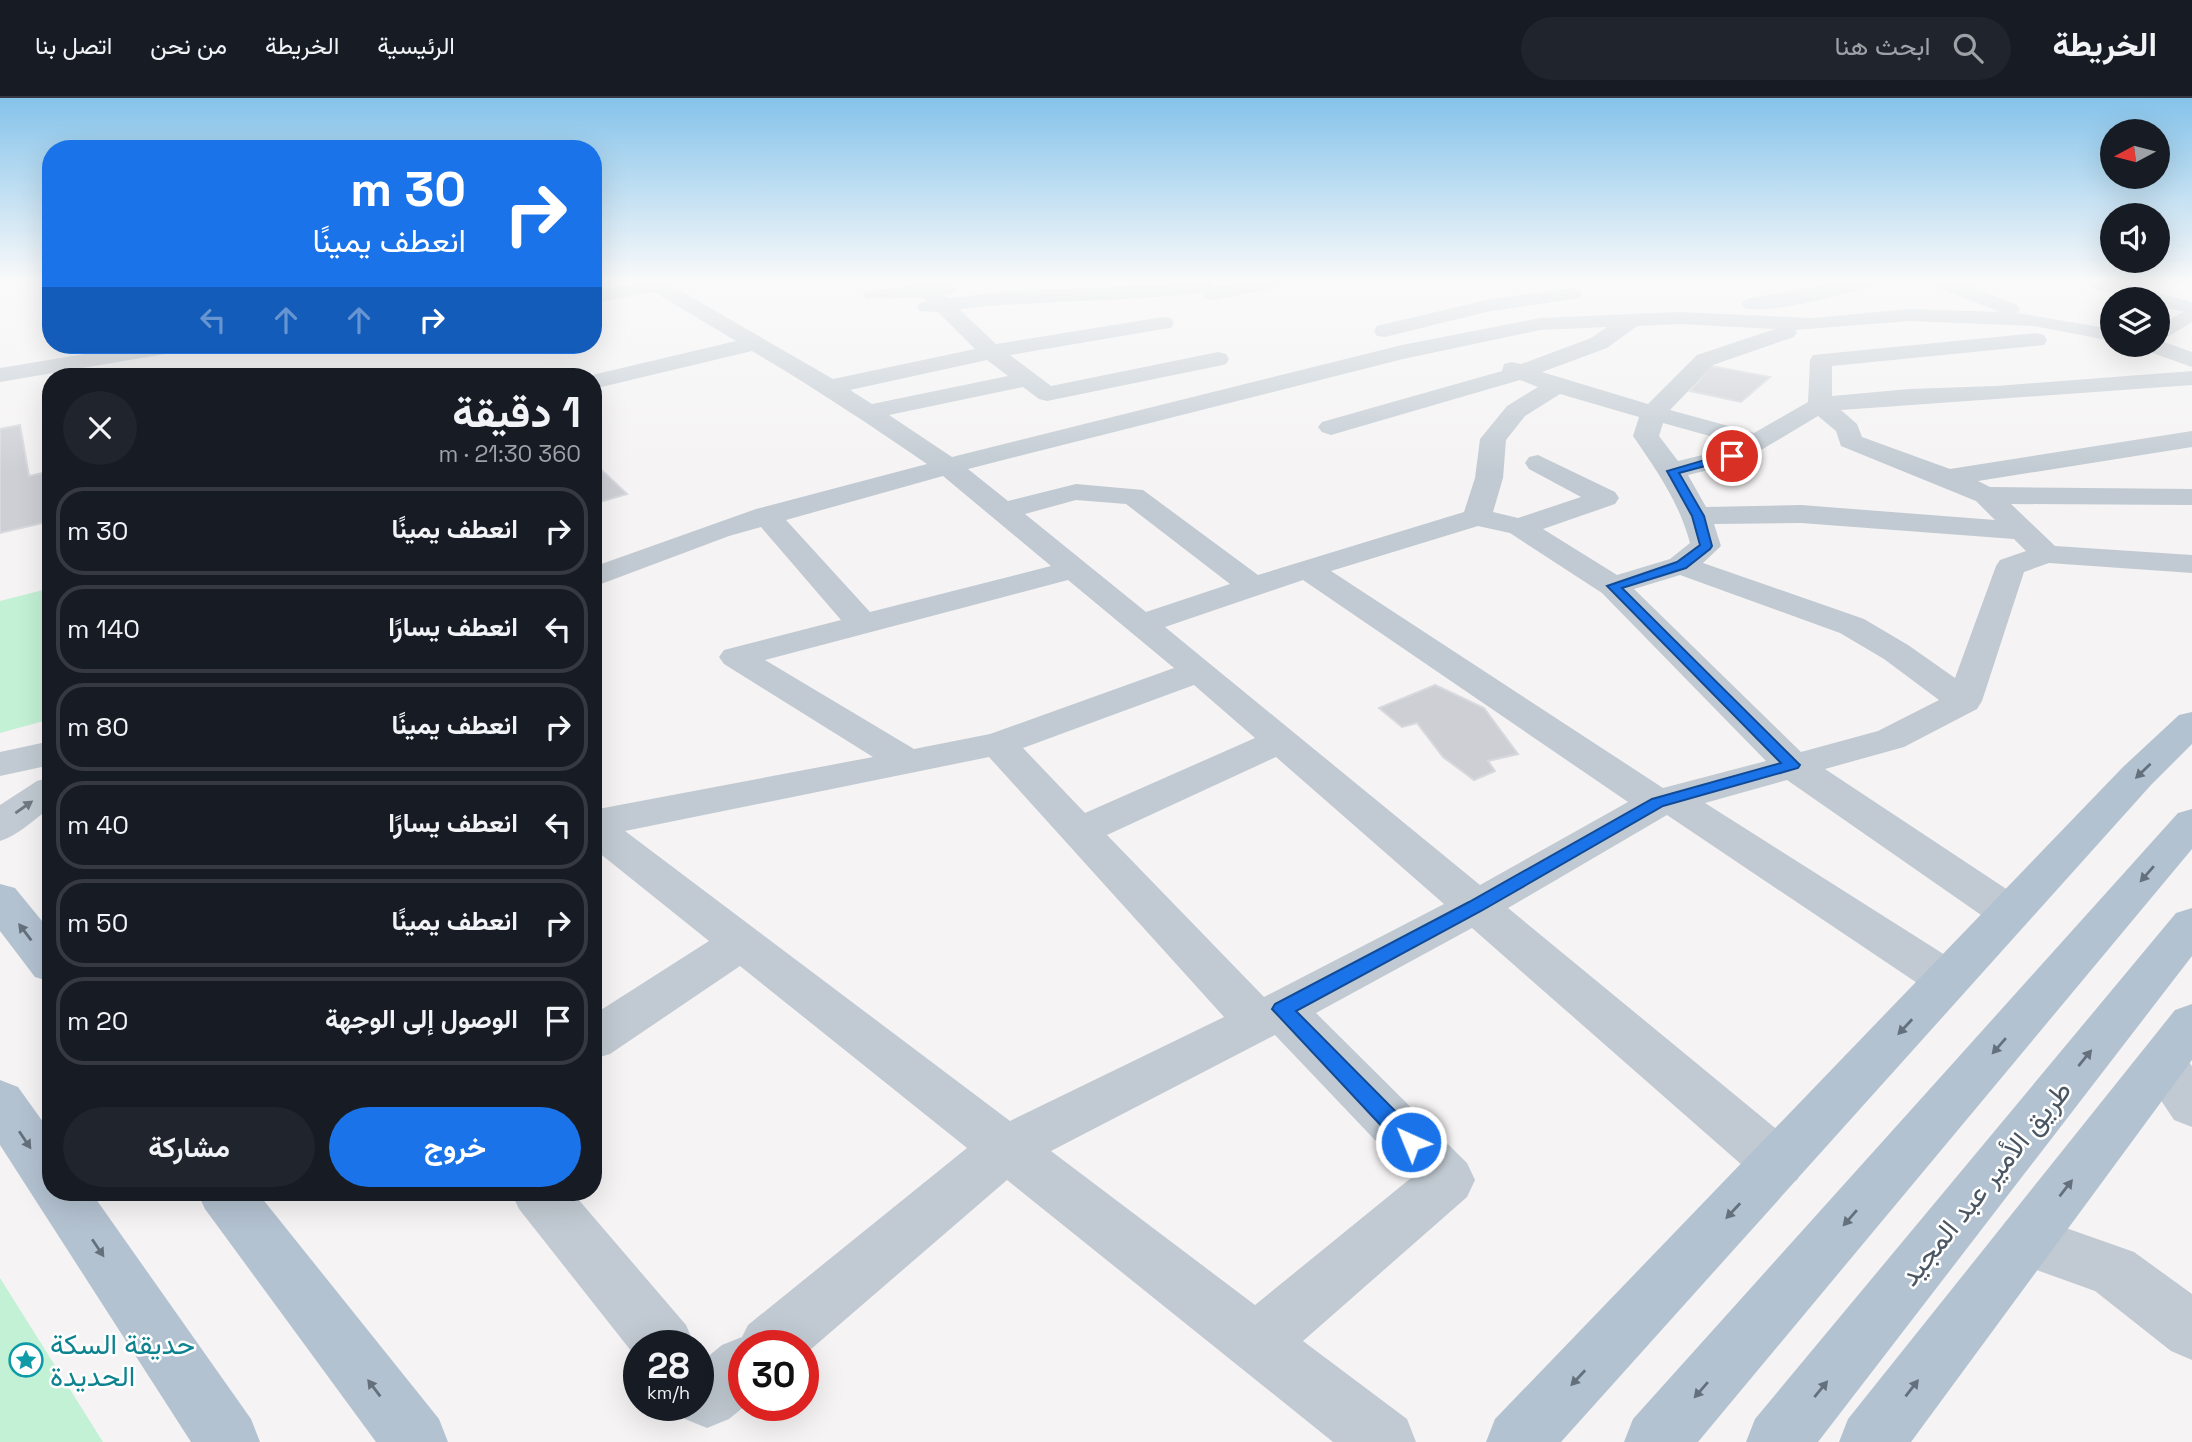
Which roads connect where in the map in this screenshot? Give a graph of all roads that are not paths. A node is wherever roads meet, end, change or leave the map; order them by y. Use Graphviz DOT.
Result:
graph roads {
  1 [pos="746,346"];
  2 [pos="762,346"];
  3 [pos="984,346"];
  4 [pos="1029,346"];
  5 [pos="1197,346"];
  6 [pos="1437,346"];
  7 [pos="1464,346"];
  8 [pos="1595,346"];
  9 [pos="1748,346"];
  10 [pos="1972,346"];
  11 [pos="1975,346"];
  12 [pos="991,352"];
  13 [pos="2170,352"];
  14 [pos="1897,353"];
  15 [pos="64,354"];
  16 [pos="124,354"];
  17 [pos="1218,359"];
  18 [pos="2192,360"];
  19 [pos="0,365"];
  20 [pos="1519,373"];
  21 [pos="0,375"];
  22 [pos="2192,378"];
  23 [pos="1027,379"];
  24 [pos="602,380"];
  25 [pos="1558,386"];
  26 [pos="830,387"];
  27 [pos="1265,387"];
  28 [pos="1996,393"];
  29 [pos="1820,405"];
  30 [pos="865,413"];
  31 [pos="1653,413"];
  32 [pos="1331,427"];
  33 [pos="2192,439"];
  34 [pos="1755,441"];
  35 [pos="1538,463"];
  36 [pos="948,466"];
  37 [pos="1672,471"];
  38 [pos="1948,478"];
  39 [pos="1986,495"];
  40 [pos="2192,497"];
  41 [pos="1003,511"];
  42 [pos="766,515"];
  43 [pos="1698,516"];
  44 [pos="1477,517"];
  45 [pos="1520,527"];
  46 [pos="2034,543"];
  47 [pos="2192,564"];
  48 [pos="1681,565"];
  49 [pos="1074,569"];
  50 [pos="1307,569"];
  51 [pos="602,575"];
  52 [pos="1253,586"];
  53 [pos="1613,586"];
  54 [pos="863,624"];
  55 [pos="1141,624"];
  56 [pos="1199,671"];
  57 [pos="1964,701"];
  58 [pos="2192,723"];
  59 [pos="1280,740"];
  60 [pos="999,744"];
  61 [pos="42,755"];
  62 [pos="909,762"];
  63 [pos="0,765"];
  64 [pos="1792,765"];
  65 [pos="42,795"];
  66 [pos="1664,801"];
  67 [pos="2192,822"];
  68 [pos="602,824"];
  69 [pos="0,827"];
  70 [pos="1080,831"];
  71 [pos="602,833"];
  72 [pos="0,899"];
  73 [pos="1475,906"];
  74 [pos="2010,913"];
  75 [pos="2192,925"];
  76 [pos="742,942"];
  77 [pos="42,953"];
  78 [pos="1948,980"];
  79 [pos="1270,1016"];
  80 [pos="602,1034"];
  81 [pos="2182,1064"];
  82 [pos="0,1102"];
  83 [pos="1006,1148"];
  84 [pos="1778,1163"];
  85 [pos="42,1165"];
  86 [pos="66,1201"];
  87 [pos="231,1201"];
  88 [pos="545,1201"];
  89 [pos="2026,1240"];
  90 [pos="652,1330"];
  91 [pos="788,1330"];
  92 [pos="2192,1330"];
  93 [pos="1256,1342"];
  94 [pos="728,1380"];
  95 [pos="714,1391"];
  96 [pos="228,1442"];
  97 [pos="416,1442"];
  98 [pos="1384,1442"];
  99 [pos="1518,1442"];
  100 [pos="1656,1442"];
  101 [pos="1778,1442"];
  102 [pos="1871,1442"];
  1 -- 24 [label="street"];
  2 -- 26 [label="street"];
  3 -- 12 [label="street"];
  4 -- 12 [label="street"];
  5 -- 17 [label="street"];
  6 -- 27 [label="street"];
  7 -- 20 [label="street"];
  8 -- 20 [label="street"];
  9 -- 31 [label="street"];
  10 -- 11 [label="street"];
  10 -- 14 [label="street"];
  12 -- 23 [label="street"];
  12 -- 26 [label="street"];
  13 -- 18 [label="street"];
  14 -- 28 [label="street"];
  14 -- 29 [label="street"];
  15 -- 19 [label="street"];
  16 -- 21 [label="street"];
  17 -- 23 [label="street"];
  17 -- 27 [label="street"];
  20 -- 25 [label="street"];
  20 -- 32 [label="street"];
  22 -- 28 [label="street"];
  23 -- 30 [label="street"];
  25 -- 31 [label="street"];
  25 -- 44 [label="street"];
  26 -- 30 [label="street"];
  27 -- 36 [label="street"];
  28 -- 29 [label="street"];
  29 -- 34 [label="street"];
  29 -- 38 [label="street"];
  30 -- 36 [label="street"];
  31 -- 34 [label="street"];
  31 -- 37 [label="street"];
  33 -- 38 [label="street"];
  34 -- 37 [label="street"];
  35 -- 45 [label="street"];
  36 -- 41 [label="street"];
  36 -- 42 [label="street"];
  37 -- 43 [label="street"];
  38 -- 39 [label="street"];
  39 -- 40 [label="street"];
  39 -- 46 [label="street"];
  41 -- 49 [label="street"];
  41 -- 52 [label="street"];
  42 -- 51 [label="street"];
  42 -- 54 [label="street"];
  43 -- 46 [label="street"];
  43 -- 48 [label="street"];
  44 -- 45 [label="street"];
  44 -- 50 [label="street"];
  45 -- 53 [label="street"];
  46 -- 47 [label="street"];
  46 -- 57 [label="street"];
  48 -- 53 [label="street"];
  48 -- 57 [label="street"];
  49 -- 54 [label="street"];
  49 -- 55 [label="street"];
  50 -- 52 [label="street"];
  50 -- 66 [label="street"];
  52 -- 55 [label="street"];
  53 -- 64 [label="street"];
  54 -- 62 [label="street"];
  55 -- 56 [label="street"];
  56 -- 59 [label="street"];
  56 -- 60 [label="street"];
  57 -- 64 [label="street"];
  58 -- 74 [label="main road, one-way"];
  59 -- 70 [label="street"];
  59 -- 73 [label="street"];
  60 -- 62 [label="street"];
  60 -- 70 [label="street"];
  61 -- 63 [label="street"];
  62 -- 68 [label="street"];
  64 -- 66 [label="street"];
  64 -- 74 [label="street"];
  69 -- 65 [label="street, one-way"];
  66 -- 73 [label="street"];
  66 -- 78 [label="street"];
  67 -- 100 [label="main road, one-way"];
  70 -- 79 [label="street"];
  71 -- 76 [label="street"];
  77 -- 72 [label="main road, one-way"];
  73 -- 79 [label="street"];
  73 -- 84 [label="street"];
  74 -- 78 [label="main road"];
  101 -- 75 [label="main road, طريق الأمير عبد المجيد, one-way"];
  76 -- 80 [label="street"];
  76 -- 83 [label="street"];
  78 -- 84 [label="main road, one-way"];
  79 -- 83 [label="street"];
  79 -- 93 [label="street"];
  89 -- 81 [label="main road, one-way"];
  82 -- 85 [label="main road, one-way"];
  83 -- 91 [label="street"];
  83 -- 93 [label="street"];
  84 -- 99 [label="main road, one-way"];
  86 -- 96 [label="main road, one-way"];
  97 -- 87 [label="main road, one-way"];
  88 -- 90 [label="street"];
  89 -- 92 [label="street"];
  102 -- 89 [label="main road, one-way"];
  93 -- 98 [label="street"];
  94 -- 95 [label="street"];
}
